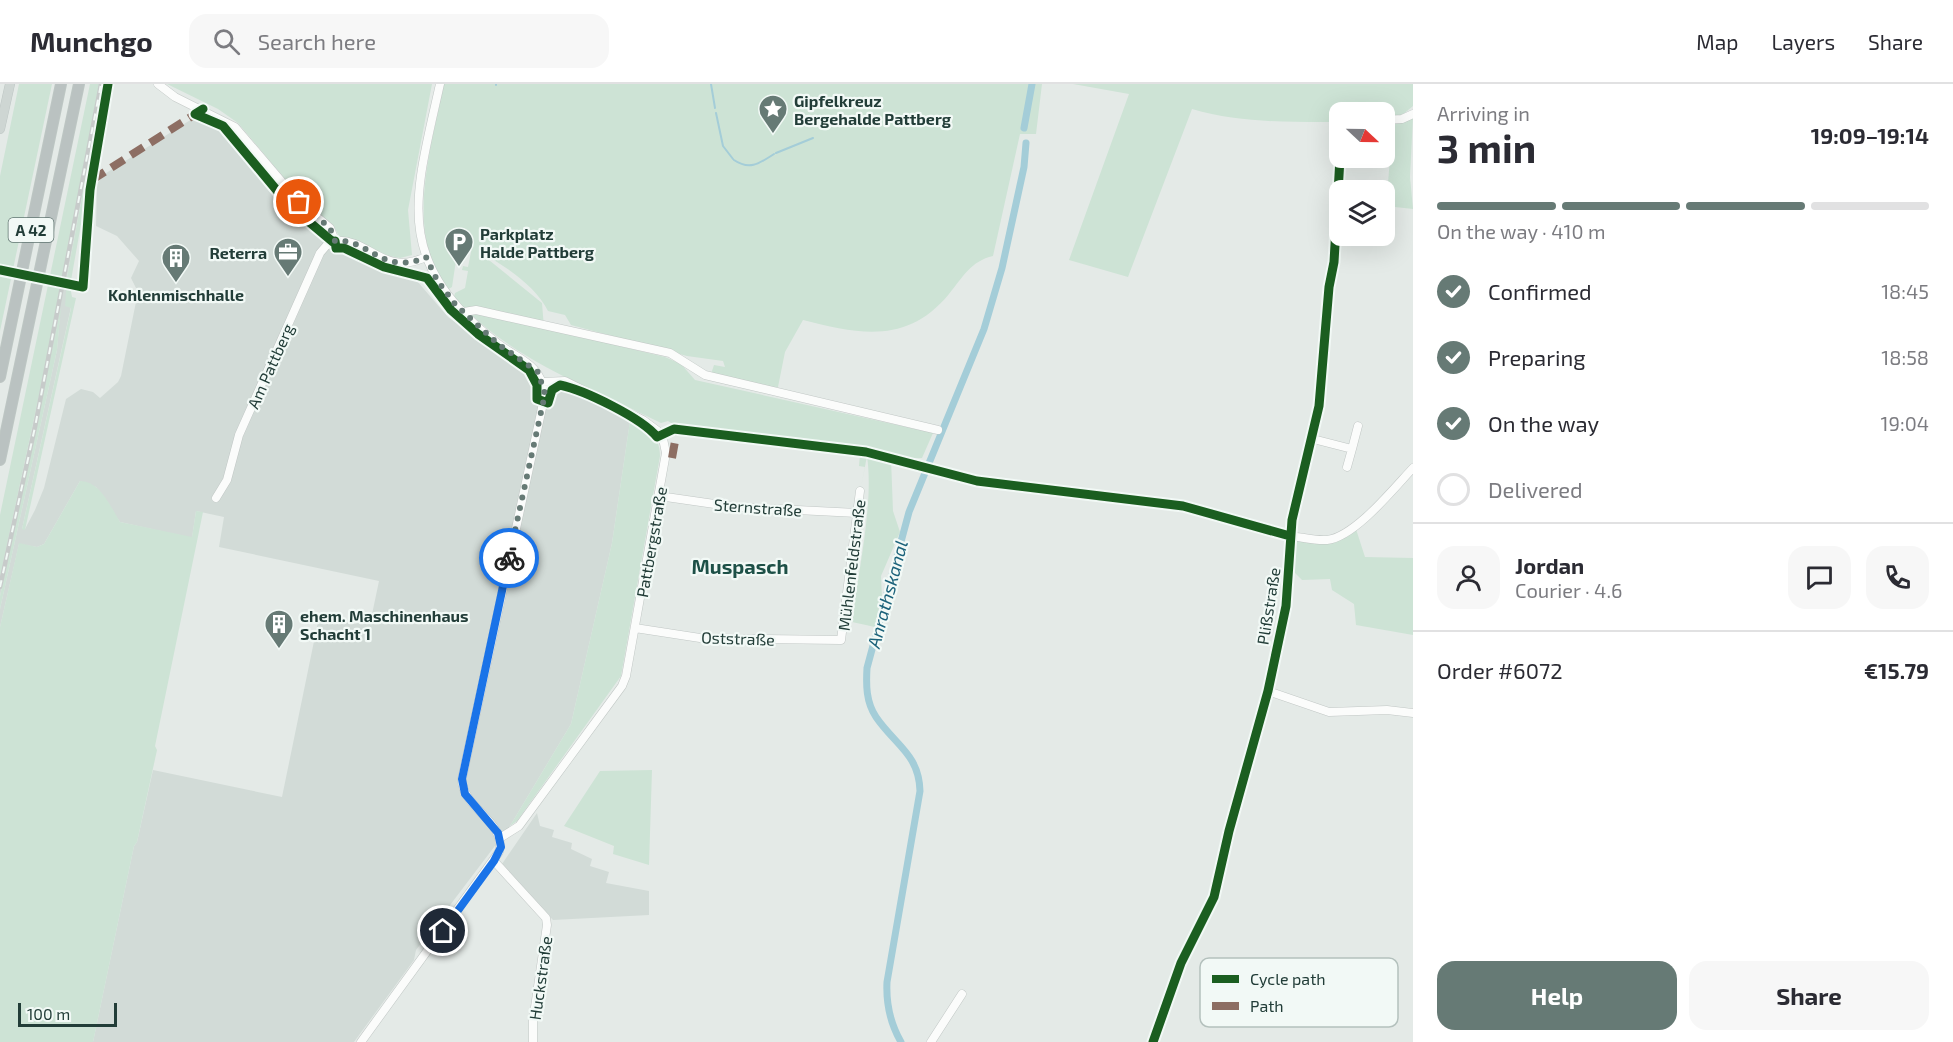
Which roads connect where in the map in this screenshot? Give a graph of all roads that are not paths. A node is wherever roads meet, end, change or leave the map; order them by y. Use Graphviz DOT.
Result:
graph roads {
  1 [pos="10,84"];
  2 [pos="61,84"];
  3 [pos="79,84"];
  4 [pos="158,84"];
  5 [pos="440,84"];
  6 [pos="1413,114"];
  7 [pos="1395,119"];
  8 [pos="0,129"];
  9 [pos="1339,168"];
  10 [pos="335,241"];
  11 [pos="426,257"];
  12 [pos="464,312"];
  13 [pos="0,377"];
  14 [pos="543,382"];
  15 [pos="1358,426"];
  16 [pos="938,430"];
  17 [pos="1313,439"];
  18 [pos="1352,449"];
  19 [pos="0,460"];
  20 [pos="1347,467"];
  21 [pos="1413,468"];
  22 [pos="860,491"];
  23 [pos="659,496"];
  24 [pos="216,498"];
  25 [pos="857,513"];
  26 [pos="1290,536"];
  27 [pos="635,628"];
  28 [pos="841,640"];
  29 [pos="1268,690"];
  30 [pos="1413,713"];
  31 [pos="500,838"];
  32 [pos="494,861"];
  33 [pos="962,993"];
  34 [pos="361,1042"];
  35 [pos="533,1042"];
  36 [pos="931,1042"];
  37 [pos="1153,1042"];
  1 -- 8 [label="main road"];
  2 -- 13 [label="highway, A 42"];
  3 -- 19 [label="highway, A 42"];
  4 -- 10 [label="street"];
  5 -- 11 [label="street"];
  6 -- 7 [label="street"];
  9 -- 17 [label="street, Plißstraße"];
  10 -- 11 [label="street"];
  10 -- 24 [label="street, Am Pattberg"];
  11 -- 12 [label="street"];
  12 -- 14 [label="street"];
  12 -- 16 [label="street"];
  14 -- 23 [label="street, Pattbergstraße"];
  14 -- 31 [label="street"];
  15 -- 18 [label="street"];
  17 -- 18 [label="street"];
  17 -- 26 [label="street, Plißstraße"];
  18 -- 20 [label="street"];
  21 -- 26 [label="street"];
  22 -- 25 [label="street, Mühlenfeldstraße"];
  23 -- 25 [label="street, Sternstraße"];
  23 -- 27 [label="street, Pattbergstraße"];
  25 -- 28 [label="street, Mühlenfeldstraße"];
  26 -- 29 [label="street, Plißstraße"];
  27 -- 28 [label="street, Oststraße"];
  27 -- 31 [label="street, Pattbergstraße"];
  29 -- 30 [label="street"];
  29 -- 37 [label="street, Plißstraße"];
  31 -- 32 [label="street"];
  32 -- 34 [label="street"];
  32 -- 35 [label="street, Huckstraße"];
  33 -- 36 [label="street"];
}
